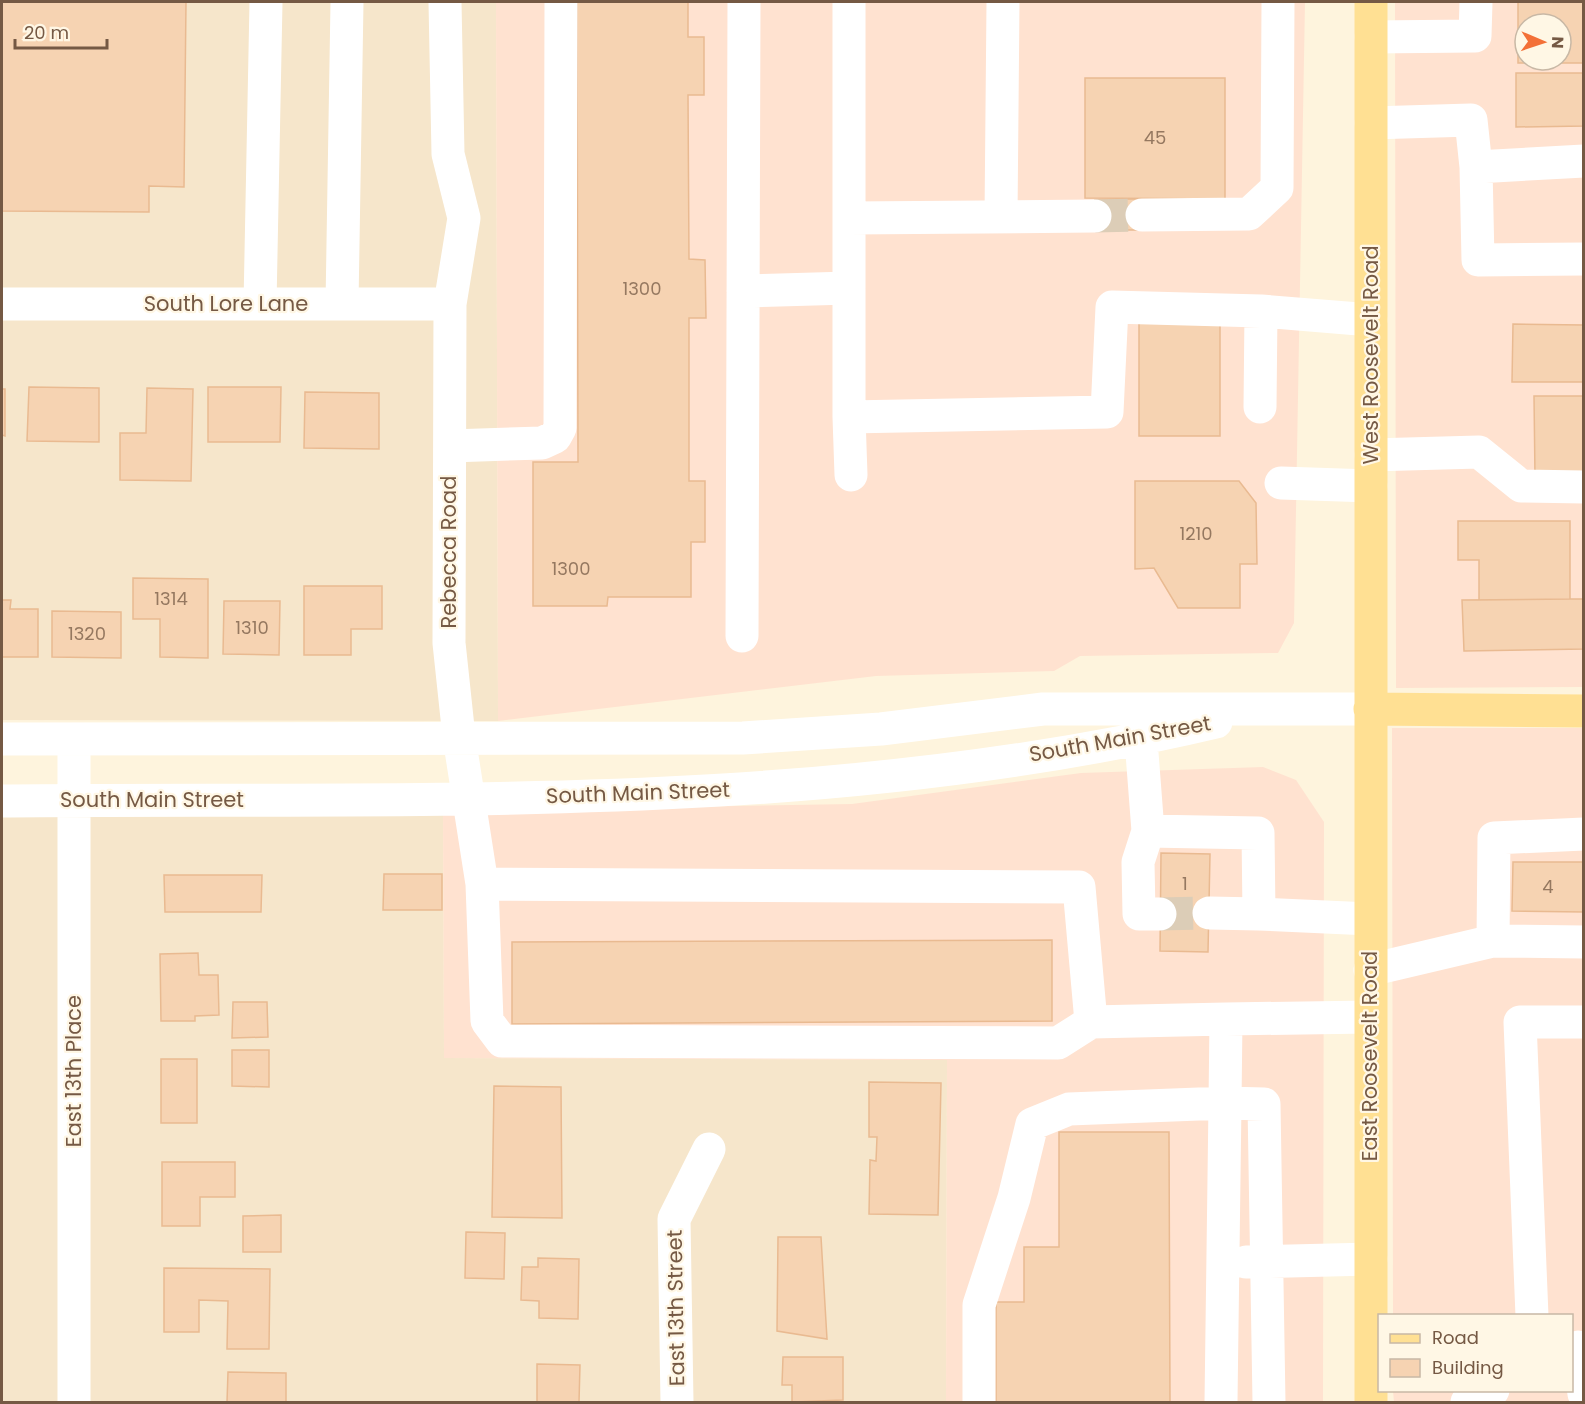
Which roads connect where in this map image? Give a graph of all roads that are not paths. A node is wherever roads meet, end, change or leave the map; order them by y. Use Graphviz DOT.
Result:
graph roads {
  1 [pos="266,2"];
  2 [pos="347,2"];
  3 [pos="445,2"];
  4 [pos="561,2"];
  5 [pos="744,2"];
  6 [pos="849,2"];
  7 [pos="1003,2"];
  8 [pos="1278,2"];
  9 [pos="1371,2"];
  10 [pos="1476,2"];
  11 [pos="1371,37"];
  12 [pos="1371,123"];
  13 [pos="1584,161"];
  14 [pos="1476,167"];
  15 [pos="1142,215"];
  16 [pos="1095,216"];
  17 [pos="1001,217"];
  18 [pos="849,218"];
  19 [pos="1584,258"];
  20 [pos="849,288"];
  21 [pos="743,291"];
  22 [pos="2,304"];
  23 [pos="260,304"];
  24 [pos="342,304"];
  25 [pos="450,304"];
  26 [pos="1261,311"];
  27 [pos="1371,320"];
  28 [pos="1260,407"];
  29 [pos="849,417"];
  30 [pos="450,446"];
  31 [pos="1371,470"];
  32 [pos="851,475"];
  33 [pos="1281,483"];
  34 [pos="1584,487"];
  35 [pos="742,636"];
  36 [pos="1370,709"];
  37 [pos="1267,710"];
  38 [pos="1584,711"];
  39 [pos="459,737"];
  40 [pos="2,740"];
  41 [pos="74,740"];
  42 [pos="1141,740"];
  43 [pos="469,799"];
  44 [pos="74,800"];
  45 [pos="2,801"];
  46 [pos="1148,831"];
  47 [pos="1584,834"];
  48 [pos="482,884"];
  49 [pos="1160,914"];
  50 [pos="1209,914"];
  51 [pos="1259,914"];
  52 [pos="1370,919"];
  53 [pos="1493,941"];
  54 [pos="1584,942"];
  55 [pos="1370,970"];
  56 [pos="1370,1017"];
  57 [pos="1226,1019"];
  58 [pos="1091,1022"];
  59 [pos="1584,1022"];
  60 [pos="1225,1104"];
  61 [pos="709,1149"];
  62 [pos="1371,1259"];
  63 [pos="1268,1262"];
  64 [pos="1222,1263"];
  65 [pos="1376,1313"];
  66 [pos="1532,1314"];
  67 [pos="1578,1347"];
  68 [pos="1489,1392"];
  69 [pos="1584,1394"];
  70 [pos="74,1402"];
  71 [pos="677,1402"];
  72 [pos="979,1402"];
  73 [pos="1221,1402"];
  74 [pos="1269,1402"];
  75 [pos="1371,1402"];
  76 [pos="1467,1402"];
  1 -- 23 [label="street"];
  2 -- 24 [label="street"];
  3 -- 25 [label="street, Rebecca Road"];
  4 -- 30 [label="street"];
  5 -- 21 [label="street"];
  6 -- 18 [label="street"];
  7 -- 17 [label="street"];
  8 -- 15 [label="street"];
  9 -- 11 [label="main road, West Roosevelt Road"];
  10 -- 11 [label="street"];
  11 -- 12 [label="main road, West Roosevelt Road"];
  12 -- 14 [label="street"];
  12 -- 27 [label="main road, West Roosevelt Road"];
  13 -- 14 [label="street"];
  14 -- 19 [label="street"];
  16 -- 17 [label="street"];
  17 -- 18 [label="street"];
  18 -- 20 [label="street"];
  20 -- 21 [label="street"];
  20 -- 29 [label="street"];
  21 -- 35 [label="street"];
  22 -- 23 [label="street, South Lore Lane"];
  23 -- 24 [label="street, South Lore Lane"];
  24 -- 25 [label="street, South Lore Lane"];
  25 -- 30 [label="street, Rebecca Road"];
  26 -- 27 [label="street"];
  26 -- 28 [label="street"];
  26 -- 29 [label="street"];
  27 -- 31 [label="main road, West Roosevelt Road"];
  29 -- 32 [label="street"];
  30 -- 39 [label="street, Rebecca Road"];
  31 -- 33 [label="street"];
  31 -- 34 [label="street"];
  31 -- 36 [label="main road, West Roosevelt Road"];
  36 -- 37 [label="street, South Main Street"];
  36 -- 38 [label="main road, South Main Street"];
  36 -- 52 [label="main road, East Roosevelt Road"];
  37 -- 39 [label="street, South Main Street"];
  37 -- 42 [label="street, South Main Street"];
  39 -- 41 [label="street, South Main Street"];
  39 -- 43 [label="street, Rebecca Road"];
  40 -- 41 [label="street, South Main Street"];
  41 -- 44 [label="street, East 13th Place"];
  42 -- 43 [label="street, South Main Street"];
  42 -- 46 [label="street"];
  43 -- 44 [label="street, South Main Street"];
  43 -- 48 [label="street, Rebecca Road"];
  44 -- 45 [label="street, South Main Street"];
  44 -- 70 [label="street, East 13th Place"];
  46 -- 49 [label="street"];
  46 -- 51 [label="street"];
  47 -- 53 [label="street"];
  48 -- 58 [label="street"];
  48 -- 58 [label="street, Rebecca Road"];
  50 -- 51 [label="street"];
  51 -- 52 [label="street"];
  52 -- 55 [label="main road, East Roosevelt Road"];
  53 -- 54 [label="street"];
  53 -- 55 [label="street"];
  55 -- 56 [label="main road, East Roosevelt Road"];
  56 -- 57 [label="street"];
  56 -- 62 [label="main road, East Roosevelt Road"];
  57 -- 58 [label="street"];
  57 -- 60 [label="street"];
  59 -- 66 [label="street"];
  60 -- 63 [label="street"];
  60 -- 64 [label="street"];
  60 -- 72 [label="street"];
  61 -- 71 [label="street, East 13th Street"];
  62 -- 63 [label="street"];
  62 -- 65 [label="main road, East Roosevelt Road"];
  63 -- 64 [label="street"];
  63 -- 74 [label="street"];
  64 -- 73 [label="street"];
  65 -- 75 [label="main road, East Roosevelt Road"];
  67 -- 69 [label="street"];
  68 -- 76 [label="street"];
}
